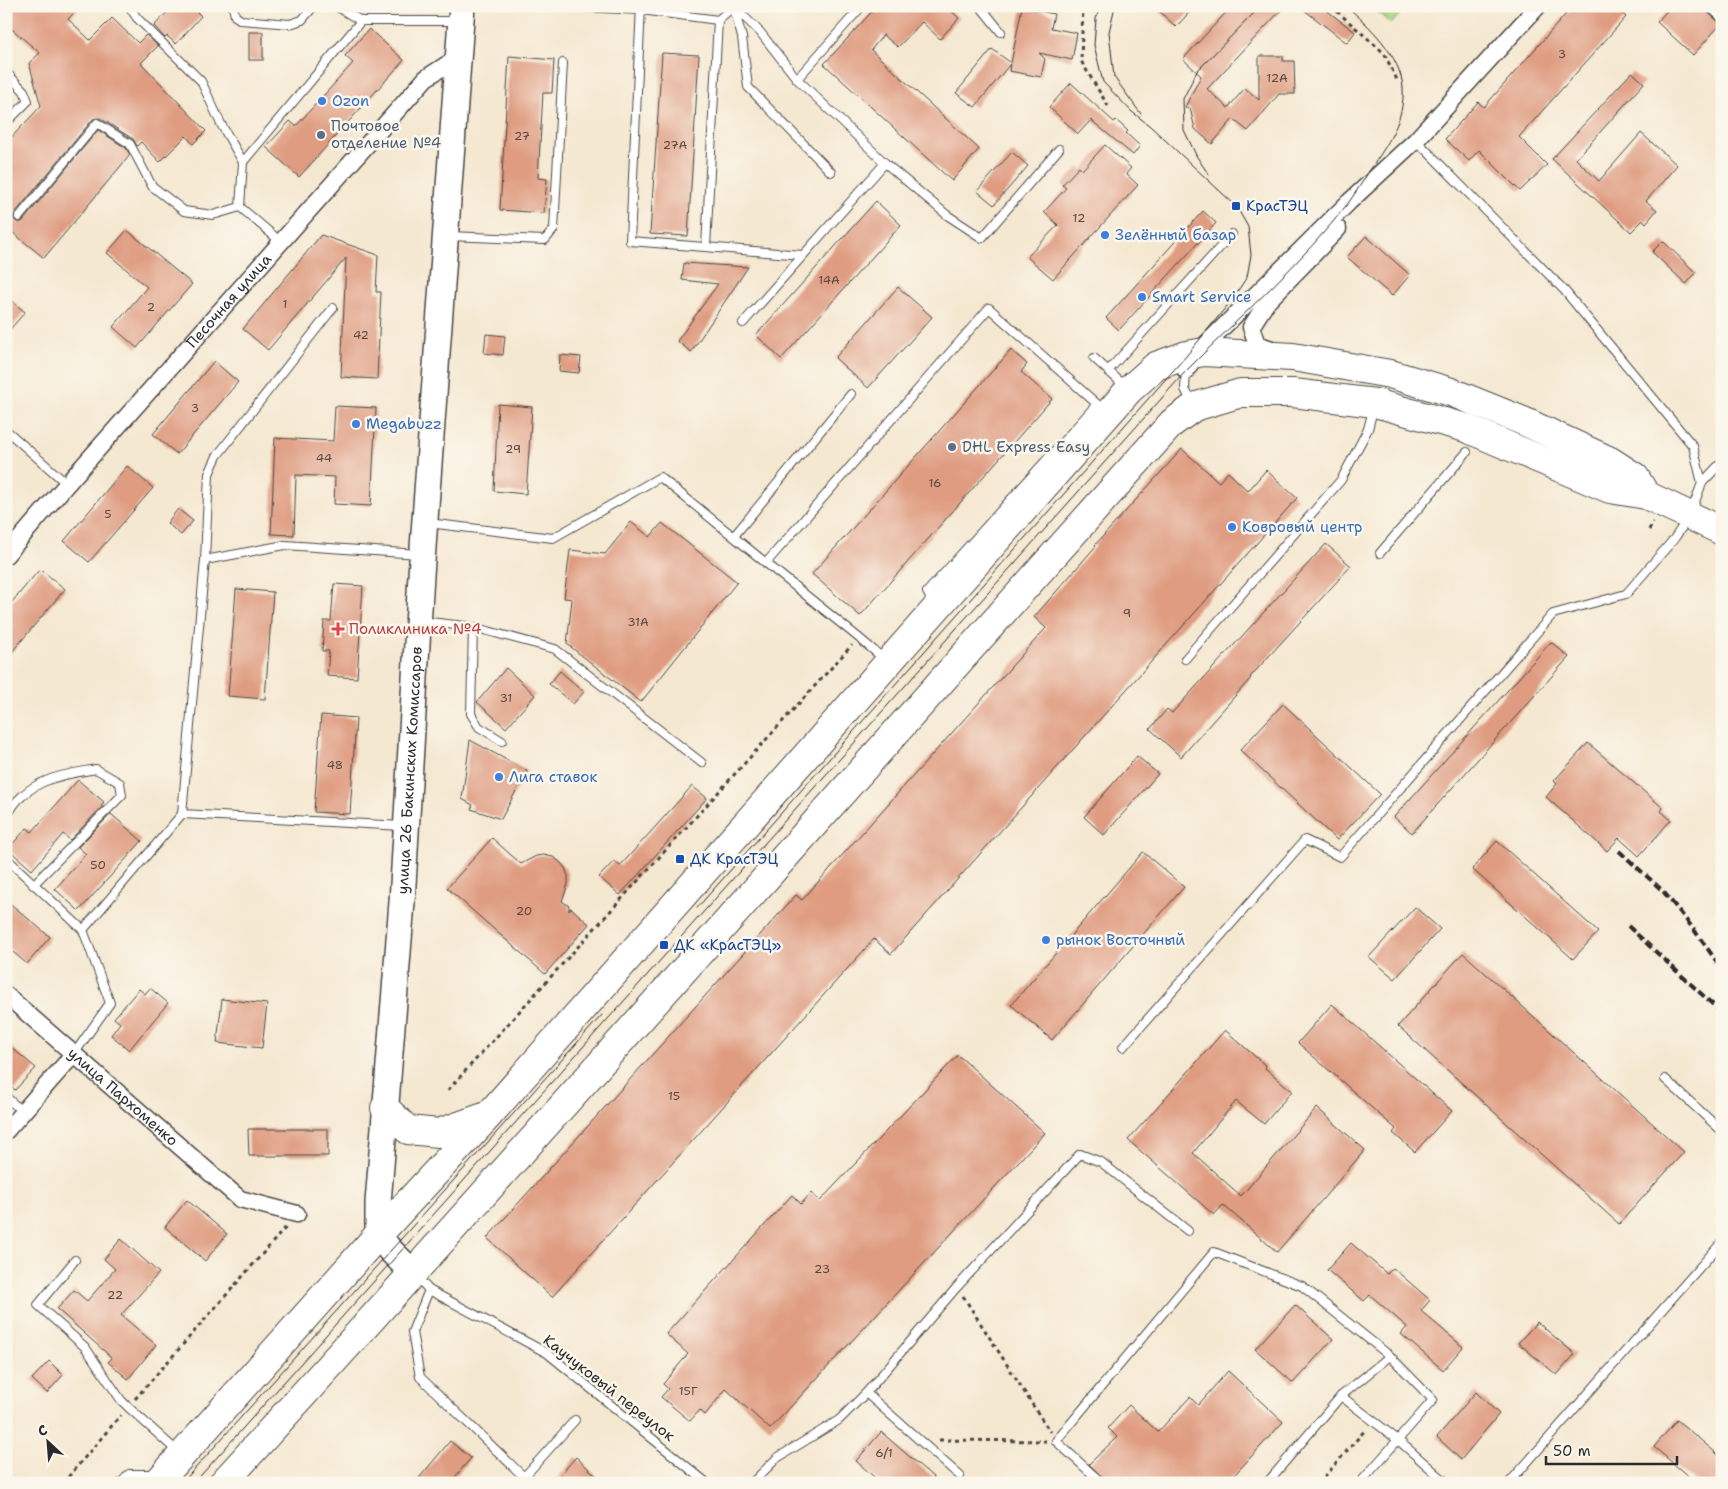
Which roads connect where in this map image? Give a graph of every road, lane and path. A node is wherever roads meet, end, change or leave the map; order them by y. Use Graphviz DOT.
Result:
graph roads {
  1 [pos="130,6"];
  2 [pos="233,6"];
  3 [pos="314,6"];
  4 [pos="336,6"];
  5 [pos="563,6"];
  6 [pos="569,6"];
  7 [pos="862,6"];
  8 [pos="980,6"];
  9 [pos="1083,6"];
  10 [pos="1331,6"];
  11 [pos="1538,6"];
  12 [pos="1709,6"];
  13 [pos="734,7"];
  14 [pos="641,8"];
  15 [pos="462,14"];
  16 [pos="1722,18"];
  17 [pos="718,20"];
  18 [pos="361,21"];
  19 [pos="1001,32"];
  20 [pos="460,56"];
  21 [pos="563,63"];
  22 [pos="6,72"];
  23 [pos="797,79"];
  24 [pos="1398,82"];
  25 [pos="1108,106"];
  26 [pos="6,123"];
  27 [pos="1416,140"];
  28 [pos="1059,149"];
  29 [pos="243,162"];
  30 [pos="885,163"];
  31 [pos="831,172"];
  32 [pos="240,207"];
  33 [pos="19,216"];
  34 [pos="1232,234"];
  35 [pos="447,236"];
  36 [pos="281,242"];
  37 [pos="706,247"];
  38 [pos="803,256"];
  39 [pos="333,308"];
  40 [pos="743,323"];
  41 [pos="1293,357"];
  42 [pos="1094,358"];
  43 [pos="1191,362"];
  44 [pos="1108,371"];
  45 [pos="1129,390"];
  46 [pos="851,394"];
  47 [pos="1374,403"];
  48 [pos="1194,407"];
  49 [pos="1102,409"];
  50 [pos="6,430"];
  51 [pos="1467,452"];
  52 [pos="1721,464"];
  53 [pos="1702,483"];
  54 [pos="67,484"];
  55 [pos="1646,495"];
  56 [pos="1690,515"];
  57 [pos="426,523"];
  58 [pos="1722,531"];
  59 [pos="734,536"];
  60 [pos="1380,552"];
  61 [pos="423,554"];
  62 [pos="6,555"];
  63 [pos="205,560"];
  64 [pos="766,563"];
  65 [pos="419,621"];
  66 [pos="473,627"];
  67 [pos="859,638"];
  68 [pos="1185,659"];
  69 [pos="888,663"];
  70 [pos="502,740"];
  71 [pos="702,763"];
  72 [pos="182,814"];
  73 [pos="6,818"];
  74 [pos="407,826"];
  75 [pos="6,858"];
  76 [pos="33,885"];
  77 [pos="83,930"];
  78 [pos="6,995"];
  79 [pos="1123,1047"];
  80 [pos="74,1054"];
  81 [pos="1665,1079"];
  82 [pos="448,1090"];
  83 [pos="6,1097"];
  84 [pos="385,1108"];
  85 [pos="23,1112"];
  86 [pos="488,1116"];
  87 [pos="6,1131"];
  88 [pos="1722,1131"];
  89 [pos="297,1214"];
  90 [pos="1188,1230"];
  91 [pos="378,1235"];
  92 [pos="1722,1242"];
  93 [pos="75,1260"];
  94 [pos="421,1282"];
  95 [pos="957,1287"];
  96 [pos="1390,1356"];
  97 [pos="866,1393"];
  98 [pos="1341,1396"];
  99 [pos="128,1407"];
  100 [pos="575,1420"];
  101 [pos="1372,1421"];
  102 [pos="936,1440"];
  103 [pos="1398,1440"];
  104 [pos="1056,1441"];
  105 [pos="168,1470"];
  106 [pos="960,1476"];
  107 [pos="522,1480"];
  108 [pos="63,1483"];
  109 [pos="121,1483"];
  110 [pos="223,1483"];
  111 [pos="706,1483"];
  112 [pos="752,1483"];
  113 [pos="1102,1483"];
  114 [pos="1268,1483"];
  115 [pos="1319,1483"];
  116 [pos="1360,1483"];
  117 [pos="1447,1483"];
  118 [pos="1509,1483"];
  1 -- 29 [label="lane"];
  2 -- 3 [label="lane"];
  4 -- 18 [label="lane"];
  5 -- 6 [label="lane"];
  6 -- 14 [label="lane"];
  7 -- 23 [label="lane"];
  8 -- 19 [label="lane"];
  9 -- 25 [label="path"];
  10 -- 24 [label="path"];
  11 -- 27 [label="street"];
  12 -- 16 [label="lane"];
  13 -- 17 [label="lane"];
  13 -- 23 [label="lane"];
  13 -- 31 [label="lane"];
  14 -- 17 [label="lane"];
  14 -- 37 [label="lane"];
  15 -- 18 [label="lane"];
  15 -- 20 [label="main road, улица 26 Бакинских Комиссаров"];
  17 -- 37 [label="lane"];
  18 -- 29 [label="lane"];
  20 -- 35 [label="main road, улица 26 Бакинских Комиссаров"];
  20 -- 36 [label="street, Песочная улица"];
  21 -- 35 [label="lane"];
  22 -- 26 [label="lane"];
  23 -- 30 [label="lane"];
  27 -- 41 [label="street"];
  27 -- 43 [label="street"];
  27 -- 53 [label="lane"];
  28 -- 30 [label="lane"];
  29 -- 32 [label="lane"];
  30 -- 38 [label="lane"];
  32 -- 33 [label="lane"];
  32 -- 36 [label="lane"];
  34 -- 44 [label="lane"];
  35 -- 57 [label="main road, улица 26 Бакинских Комиссаров"];
  36 -- 54 [label="street, Песочная улица"];
  37 -- 38 [label="lane"];
  38 -- 40 [label="lane"];
  39 -- 63 [label="lane"];
  41 -- 43 [label="highway"];
  41 -- 55 [label="highway"];
  42 -- 44 [label="lane"];
  43 -- 45 [label="highway"];
  43 -- 48 [label="lane"];
  44 -- 45 [label="lane"];
  45 -- 49 [label="highway"];
  46 -- 59 [label="lane"];
  47 -- 48 [label="highway"];
  47 -- 55 [label="highway"];
  47 -- 68 [label="lane"];
  48 -- 94 [label="highway"];
  49 -- 64 [label="lane"];
  49 -- 69 [label="highway"];
  50 -- 54 [label="lane"];
  51 -- 60 [label="lane"];
  52 -- 53 [label="lane"];
  53 -- 56 [label="lane"];
  54 -- 62 [label="street, Песочная улица"];
  55 -- 56 [label="highway"];
  56 -- 58 [label="highway"];
  56 -- 79 [label="lane"];
  57 -- 59 [label="lane"];
  57 -- 61 [label="main road, улица 26 Бакинских Комиссаров"];
  59 -- 64 [label="lane"];
  61 -- 63 [label="lane"];
  61 -- 65 [label="main road, улица 26 Бакинских Комиссаров"];
  63 -- 72 [label="lane"];
  64 -- 67 [label="lane"];
  65 -- 66 [label="lane"];
  65 -- 74 [label="main road, улица 26 Бакинских Комиссаров"];
  66 -- 70 [label="lane"];
  66 -- 71 [label="lane"];
  67 -- 69 [label="lane"];
  67 -- 82 [label="path"];
  69 -- 86 [label="highway"];
  72 -- 74 [label="lane"];
  72 -- 77 [label="lane"];
  73 -- 76 [label="lane"];
  74 -- 84 [label="main road, улица 26 Бакинских Комиссаров"];
  75 -- 76 [label="lane"];
  76 -- 77 [label="lane"];
  77 -- 80 [label="lane"];
  78 -- 80 [label="street, улица Пархоменко"];
  80 -- 85 [label="street"];
  80 -- 89 [label="street, улица Пархоменко"];
  81 -- 88 [label="lane"];
  83 -- 85 [label="lane"];
  84 -- 86 [label="highway"];
  84 -- 91 [label="main road, улица 26 Бакинских Комиссаров"];
  85 -- 87 [label="street"];
  86 -- 91 [label="highway"];
  89 -- 99 [label="path"];
  90 -- 95 [label="lane"];
  91 -- 94 [label="main road"];
  91 -- 105 [label="highway"];
  92 -- 118 [label="lane"];
  93 -- 99 [label="lane"];
  94 -- 107 [label="lane"];
  94 -- 110 [label="highway"];
  94 -- 111 [label="lane, Каучуковый переулок"];
  95 -- 97 [label="lane"];
  95 -- 104 [label="path"];
  96 -- 98 [label="lane"];
  96 -- 103 [label="lane"];
  96 -- 104 [label="lane"];
  97 -- 106 [label="lane"];
  97 -- 112 [label="lane"];
  98 -- 101 [label="lane"];
  98 -- 114 [label="lane"];
  99 -- 105 [label="lane"];
  99 -- 108 [label="path"];
  100 -- 107 [label="lane"];
  101 -- 103 [label="lane"];
  101 -- 115 [label="path"];
  102 -- 104 [label="path"];
  103 -- 116 [label="lane"];
  103 -- 117 [label="lane"];
  104 -- 113 [label="lane"];
  105 -- 109 [label="lane"];
}
